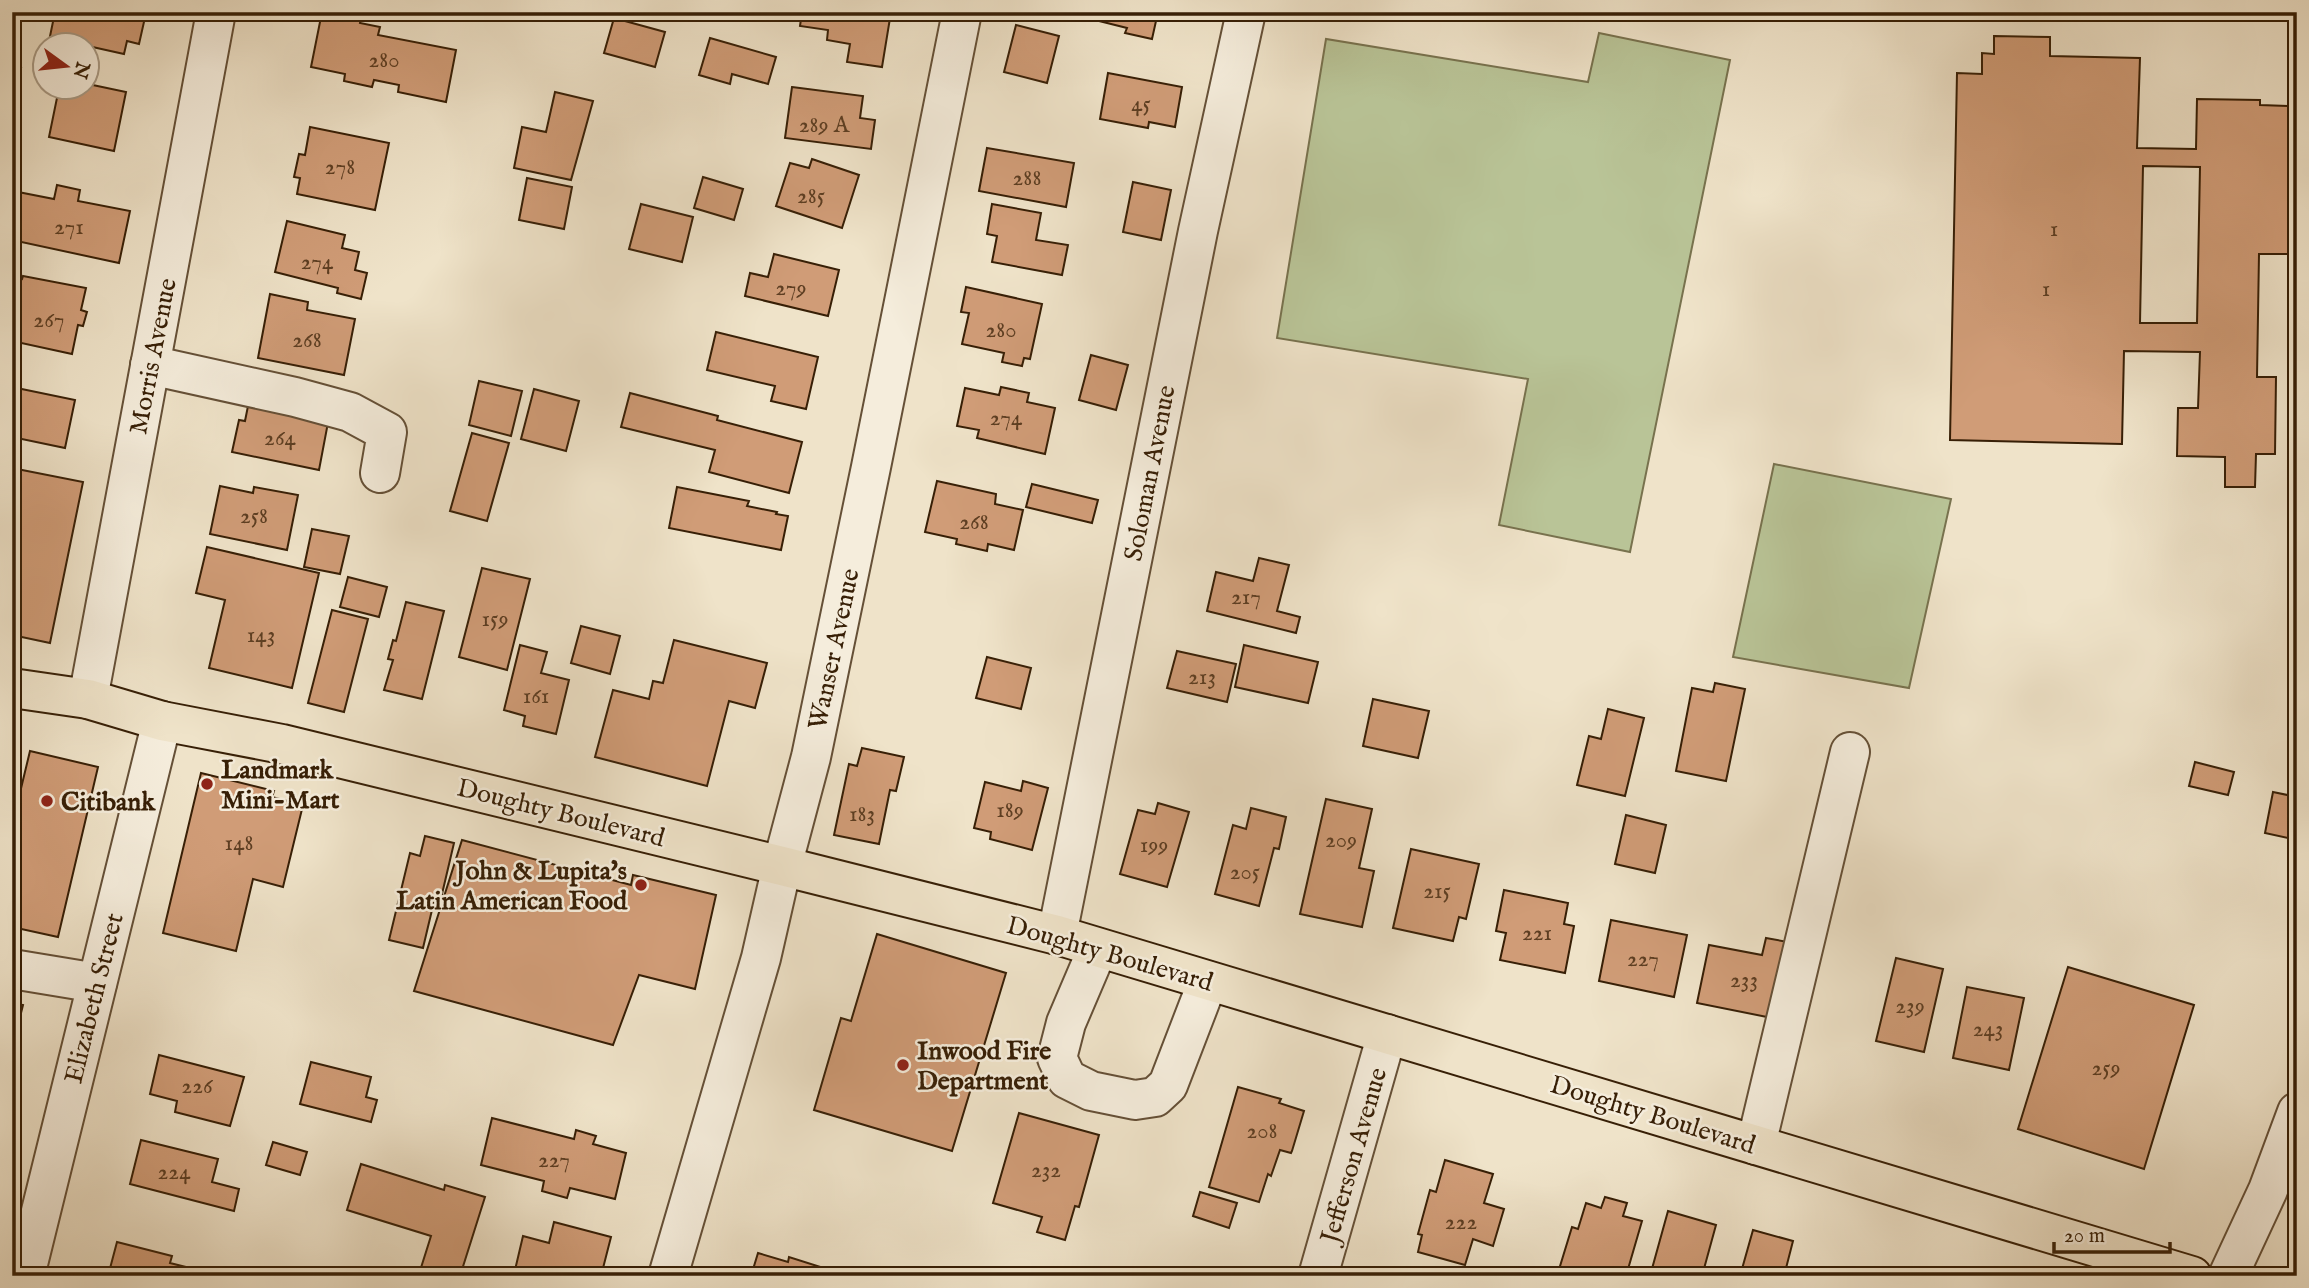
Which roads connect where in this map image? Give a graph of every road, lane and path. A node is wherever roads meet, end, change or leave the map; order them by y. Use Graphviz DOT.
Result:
graph roads {
  1 [pos="216,12"];
  2 [pos="962,12"];
  3 [pos="1246,12"];
  4 [pos="150,365"];
  5 [pos="380,473"];
  6 [pos="12,688"];
  7 [pos="88,699"];
  8 [pos="162,721"];
  9 [pos="1850,752"];
  10 [pos="782,866"];
  11 [pos="1057,935"];
  12 [pos="1098,948"];
  13 [pos="12,969"];
  14 [pos="1208,981"];
  15 [pos="97,983"];
  16 [pos="1387,1034"];
  17 [pos="2297,1112"];
  18 [pos="1756,1145"];
  19 [pos="25,1276"];
  20 [pos="668,1276"];
  21 [pos="1318,1276"];
  22 [pos="2192,1276"];
  23 [pos="2228,1276"];
  1 -- 4 [label="street, Morris Avenue"];
  2 -- 10 [label="street, Wanser Avenue"];
  3 -- 11 [label="street, Soloman Avenue"];
  4 -- 5 [label="street"];
  4 -- 7 [label="street, Morris Avenue"];
  6 -- 7 [label="main road, Doughty Boulevard"];
  7 -- 8 [label="main road, Doughty Boulevard"];
  8 -- 10 [label="main road, Doughty Boulevard"];
  8 -- 15 [label="street, Elizabeth Street"];
  9 -- 18 [label="street"];
  10 -- 11 [label="main road, Doughty Boulevard"];
  10 -- 20 [label="street, Wanser Avenue"];
  11 -- 12 [label="main road, Doughty Boulevard"];
  12 -- 14 [label="main road, Doughty Boulevard"];
  12 -- 14 [label="street"];
  13 -- 15 [label="street"];
  14 -- 16 [label="main road, Doughty Boulevard"];
  15 -- 19 [label="street, Elizabeth Street"];
  16 -- 18 [label="main road, Doughty Boulevard"];
  16 -- 21 [label="street, Jefferson Avenue"];
  17 -- 23 [label="street"];
  18 -- 22 [label="main road, Doughty Boulevard"];
}
